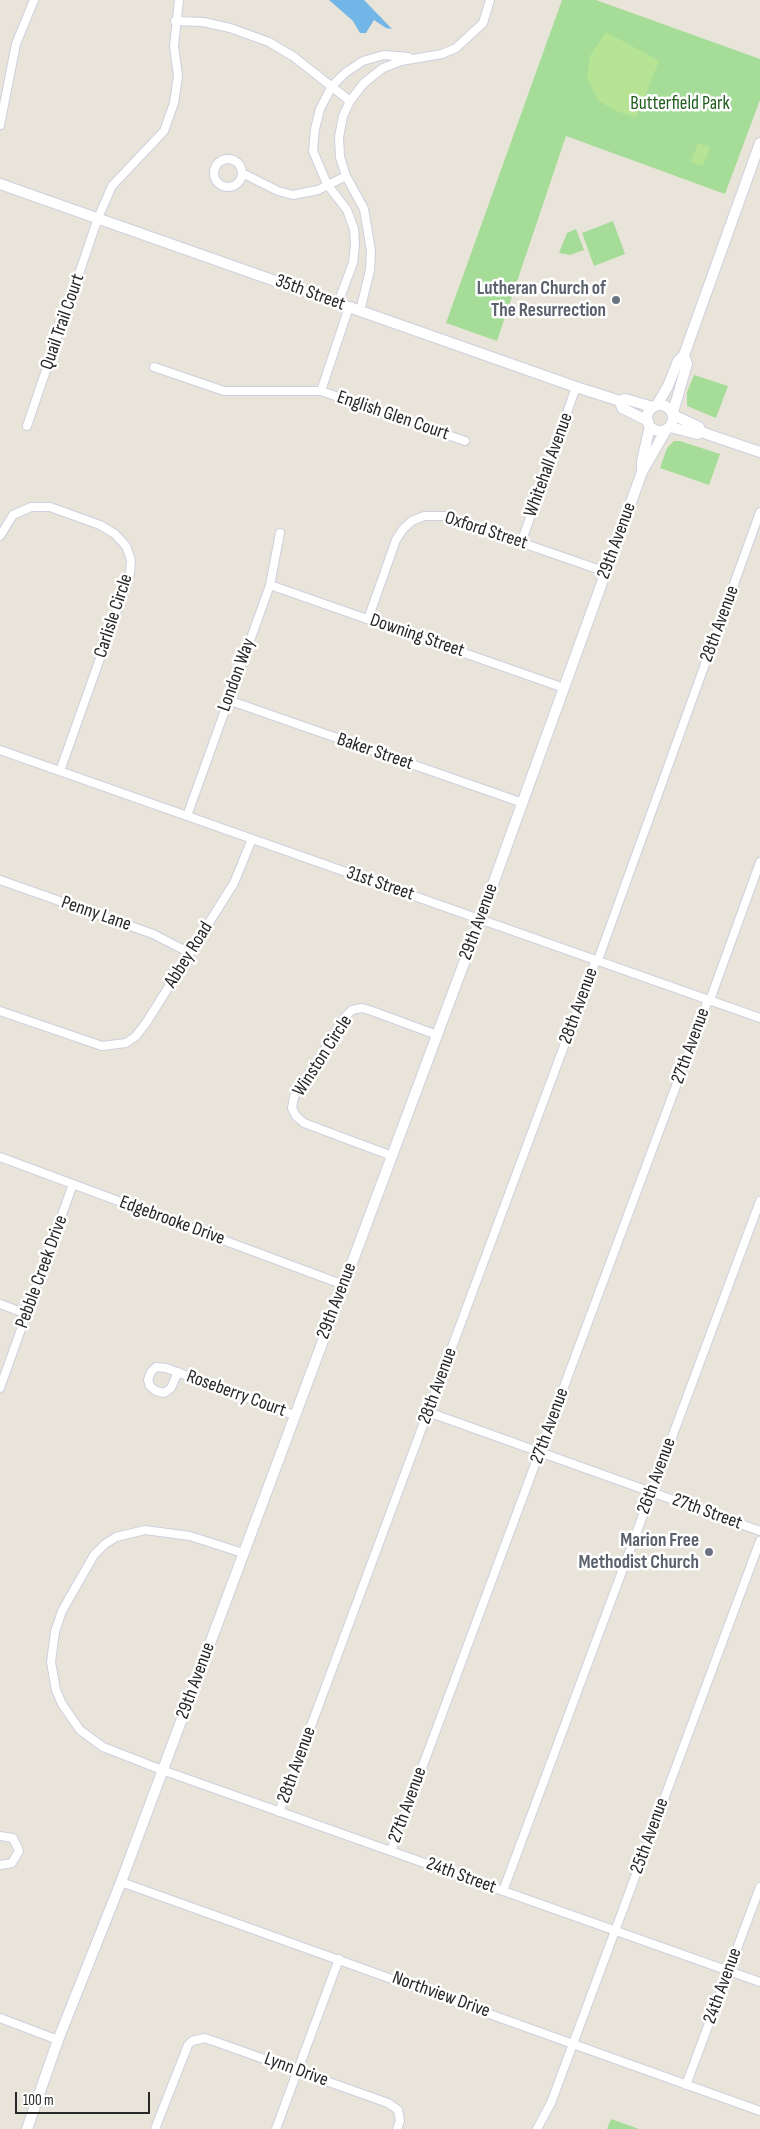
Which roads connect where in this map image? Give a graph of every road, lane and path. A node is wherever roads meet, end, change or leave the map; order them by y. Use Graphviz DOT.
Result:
graph roads {
  1 [pos="34,0"];
  2 [pos="179,0"];
  3 [pos="490,0"];
  4 [pos="176,21"];
  5 [pos="422,57"];
  6 [pos="332,86"];
  7 [pos="350,101"];
  8 [pos="0,126"];
  9 [pos="760,143"];
  10 [pos="242,173"];
  11 [pos="346,176"];
  12 [pos="0,184"];
  13 [pos="327,184"];
  14 [pos="98,218"];
  15 [pos="338,303"];
  16 [pos="349,307"];
  17 [pos="360,311"];
  18 [pos="684,355"];
  19 [pos="154,367"];
  20 [pos="576,387"];
  21 [pos="321,391"];
  22 [pos="620,401"];
  23 [pos="655,406"];
  24 [pos="673,414"];
  25 [pos="649,424"];
  26 [pos="27,426"];
  27 [pos="668,428"];
  28 [pos="701,432"];
  29 [pos="465,441"];
  30 [pos="760,452"];
  31 [pos="642,472"];
  32 [pos="760,512"];
  33 [pos="280,533"];
  34 [pos="0,536"];
  35 [pos="521,543"];
  36 [pos="606,572"];
  37 [pos="270,585"];
  38 [pos="368,619"];
  39 [pos="564,688"];
  40 [pos="228,700"];
  41 [pos="0,750"];
  42 [pos="60,771"];
  43 [pos="523,803"];
  44 [pos="187,816"];
  45 [pos="252,839"];
  46 [pos="760,862"];
  47 [pos="0,880"];
  48 [pos="480,920"];
  49 [pos="190,954"];
  50 [pos="597,960"];
  51 [pos="709,1000"];
  52 [pos="0,1010"];
  53 [pos="760,1018"];
  54 [pos="437,1035"];
  55 [pos="392,1156"];
  56 [pos="0,1157"];
  57 [pos="73,1184"];
  58 [pos="760,1201"];
  59 [pos="344,1285"];
  60 [pos="0,1304"];
  61 [pos="27,1314"];
  62 [pos="178,1372"];
  63 [pos="0,1388"];
  64 [pos="428,1412"];
  65 [pos="294,1416"];
  66 [pos="540,1453"];
  67 [pos="651,1492"];
  68 [pos="760,1531"];
  69 [pos="760,1541"];
  70 [pos="243,1553"];
  71 [pos="162,1770"];
  72 [pos="279,1812"];
  73 [pos="0,1836"];
  74 [pos="391,1851"];
  75 [pos="0,1865"];
  76 [pos="121,1882"];
  77 [pos="760,1887"];
  78 [pos="503,1891"];
  79 [pos="615,1931"];
  80 [pos="338,1959"];
  81 [pos="729,1971"];
  82 [pos="760,1982"];
  83 [pos="0,2018"];
  84 [pos="58,2040"];
  85 [pos="573,2044"];
  86 [pos="298,2070"];
  87 [pos="686,2085"];
  88 [pos="760,2111"];
  89 [pos="27,2129"];
  90 [pos="155,2129"];
  91 [pos="276,2129"];
  92 [pos="397,2129"];
  93 [pos="536,2129"];
  1 -- 8 [label="street"];
  2 -- 4 [label="street, Quail Trail Court"];
  3 -- 5 [label="street"];
  4 -- 6 [label="street"];
  4 -- 14 [label="street, Quail Trail Court"];
  5 -- 6 [label="street"];
  5 -- 7 [label="street"];
  6 -- 7 [label="street"];
  6 -- 13 [label="street"];
  7 -- 11 [label="street"];
  9 -- 18 [label="street"];
  10 -- 13 [label="street"];
  11 -- 13 [label="street"];
  11 -- 17 [label="street"];
  12 -- 14 [label="street, 35th Street"];
  13 -- 15 [label="street"];
  14 -- 15 [label="street, 35th Street"];
  14 -- 26 [label="street, Quail Trail Court"];
  15 -- 16 [label="street, 35th Street"];
  16 -- 17 [label="street, 35th Street"];
  16 -- 21 [label="street, English Glen Court"];
  17 -- 20 [label="street, 35th Street"];
  18 -- 23 [label="street"];
  18 -- 24 [label="street"];
  19 -- 21 [label="street, English Glen Court"];
  20 -- 22 [label="street, 35th Street"];
  20 -- 35 [label="street, Whitehall Avenue"];
  21 -- 29 [label="street, English Glen Court"];
  22 -- 23 [label="street, 35th Street"];
  22 -- 25 [label="street, 35th Street"];
  23 -- 24 [label="street"];
  23 -- 25 [label="street"];
  24 -- 27 [label="street"];
  24 -- 28 [label="street"];
  25 -- 27 [label="street"];
  25 -- 31 [label="street, 29th Avenue"];
  27 -- 28 [label="street"];
  27 -- 31 [label="street, 29th Avenue"];
  28 -- 30 [label="street"];
  31 -- 36 [label="street, 29th Avenue"];
  32 -- 50 [label="street, 28th Avenue"];
  33 -- 37 [label="street, London Way"];
  34 -- 42 [label="street, Carlisle Circle"];
  35 -- 36 [label="street, Oxford Street"];
  35 -- 38 [label="street, Oxford Street"];
  36 -- 39 [label="street, 29th Avenue"];
  37 -- 38 [label="street, Downing Street"];
  37 -- 40 [label="street, London Way"];
  38 -- 39 [label="street, Downing Street"];
  39 -- 43 [label="street, 29th Avenue"];
  40 -- 43 [label="street, Baker Street"];
  40 -- 44 [label="street, London Way"];
  41 -- 42 [label="street, 31st Street"];
  42 -- 44 [label="street, 31st Street"];
  43 -- 48 [label="street, 29th Avenue"];
  44 -- 45 [label="street, 31st Street"];
  45 -- 48 [label="street, 31st Street"];
  45 -- 49 [label="street, Abbey Road"];
  46 -- 51 [label="street, 27th Avenue"];
  47 -- 49 [label="street, Penny Lane"];
  48 -- 50 [label="street, 31st Street"];
  48 -- 54 [label="street, 29th Avenue"];
  49 -- 52 [label="street, Abbey Road"];
  50 -- 51 [label="street, 31st Street"];
  50 -- 64 [label="street, 28th Avenue"];
  51 -- 53 [label="street, 31st Street"];
  51 -- 66 [label="street, 27th Avenue"];
  54 -- 55 [label="street, 29th Avenue"];
  54 -- 55 [label="street, Winston Circle"];
  55 -- 59 [label="street, 29th Avenue"];
  56 -- 57 [label="street, Edgebrooke Drive"];
  57 -- 59 [label="street, Edgebrooke Drive"];
  57 -- 61 [label="street, Pebble Creek Drive"];
  58 -- 67 [label="street, 26th Avenue"];
  59 -- 65 [label="street, 29th Avenue"];
  60 -- 61 [label="street"];
  61 -- 63 [label="street, Pebble Creek Drive"];
  62 -- 65 [label="street, Roseberry Court"];
  64 -- 66 [label="street, 27th Street"];
  64 -- 72 [label="street, 28th Avenue"];
  65 -- 70 [label="street, 29th Avenue"];
  66 -- 67 [label="street, 27th Street"];
  66 -- 74 [label="street, 27th Avenue"];
  67 -- 68 [label="street, 27th Street"];
  67 -- 78 [label="street, 26th Avenue"];
  69 -- 79 [label="street, 25th Avenue"];
  70 -- 71 [label="street, 29th Avenue"];
  70 -- 71 [label="street, 24th Street"];
  71 -- 72 [label="street, 24th Street"];
  71 -- 76 [label="street, 29th Avenue"];
  72 -- 74 [label="street, 24th Street"];
  73 -- 75 [label="street"];
  74 -- 78 [label="street, 24th Street"];
  76 -- 80 [label="street, Northview Drive"];
  76 -- 84 [label="street, 29th Avenue"];
  77 -- 81 [label="street, 24th Avenue"];
  78 -- 79 [label="street, 24th Street"];
  79 -- 81 [label="street, 24th Street"];
  79 -- 85 [label="street, 25th Avenue"];
  80 -- 85 [label="street, Northview Drive"];
  80 -- 86 [label="street"];
  81 -- 82 [label="street, 24th Street"];
  81 -- 87 [label="street, 24th Avenue"];
  83 -- 84 [label="street"];
  84 -- 89 [label="street, 29th Avenue"];
  85 -- 87 [label="street, Northview Drive"];
  85 -- 93 [label="street, 25th Avenue"];
  86 -- 90 [label="street, Lynn Drive"];
  86 -- 91 [label="street"];
  86 -- 92 [label="street, Lynn Drive"];
  87 -- 88 [label="street, Northview Drive"];
}
